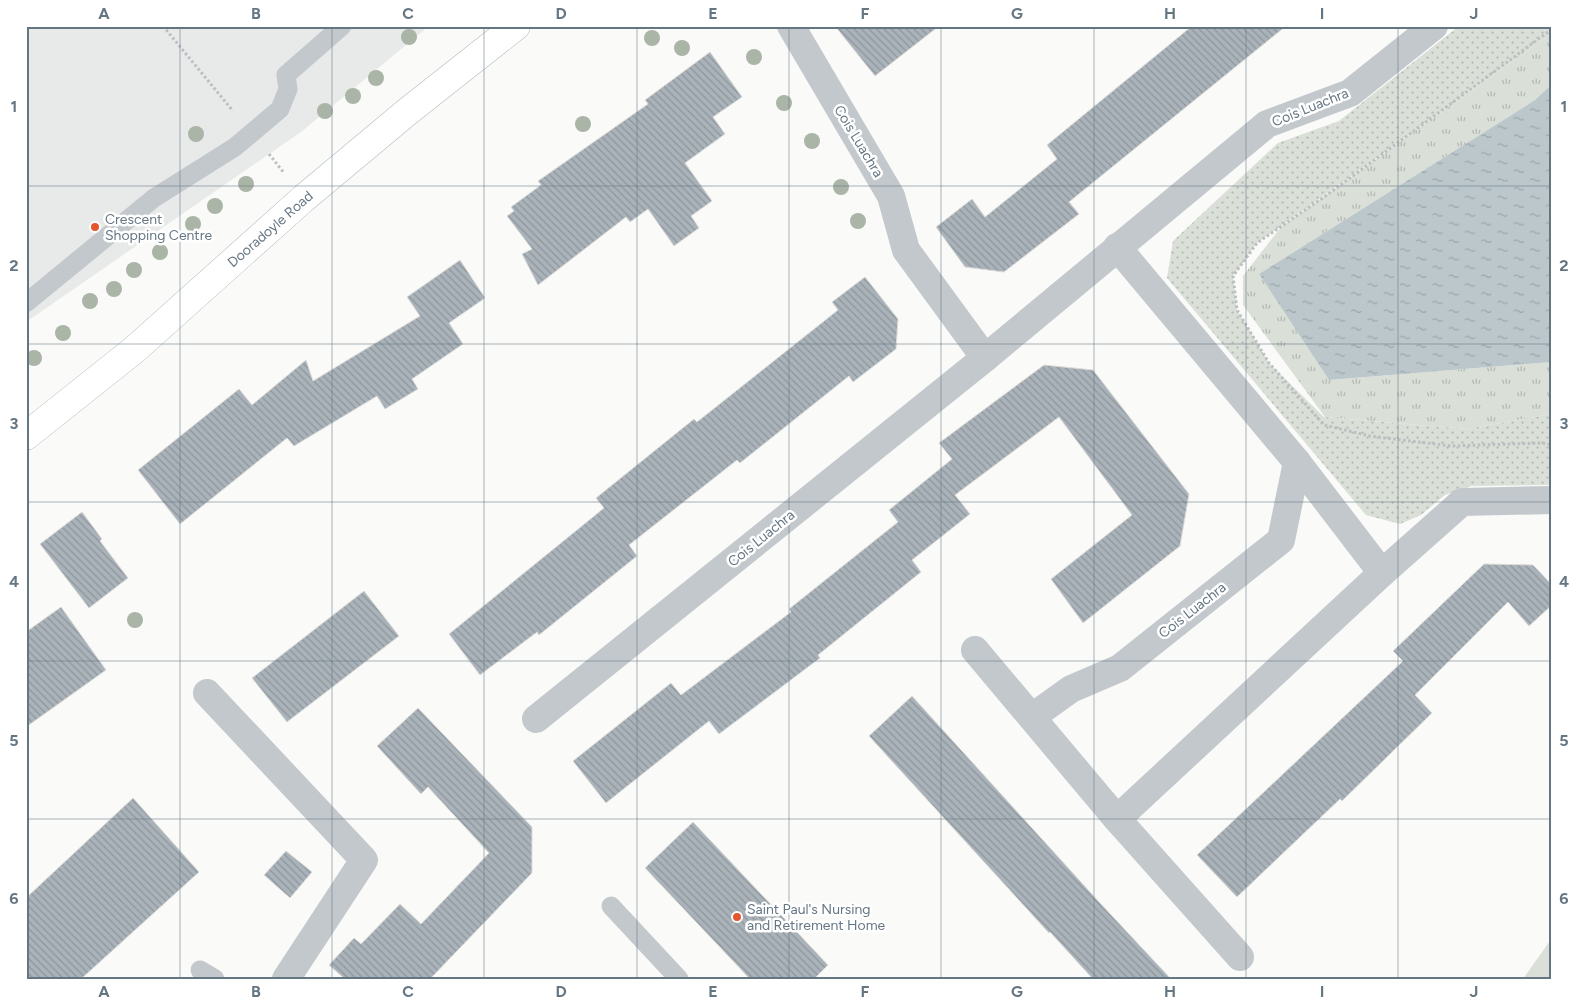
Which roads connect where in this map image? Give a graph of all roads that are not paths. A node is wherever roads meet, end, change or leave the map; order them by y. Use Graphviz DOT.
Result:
graph roads {
  1 [pos="342,26"];
  2 [pos="516,26"];
  3 [pos="791,26"];
  4 [pos="1434,26"];
  5 [pos="1117,247"];
  6 [pos="26,302"];
  7 [pos="985,358"];
  8 [pos="26,436"];
  9 [pos="1297,462"];
  10 [pos="1552,500"];
  11 [pos="1382,573"];
  12 [pos="975,650"];
  13 [pos="207,693"];
  14 [pos="1032,717"];
  15 [pos="536,719"];
  16 [pos="1117,819"];
  17 [pos="611,906"];
  18 [pos="1240,957"];
  19 [pos="286,979"];
  20 [pos="679,979"];
  1 -- 6 [label="lane"];
  2 -- 8 [label="main road, Dooradoyle Road"];
  3 -- 7 [label="street, Cois Luachra"];
  4 -- 5 [label="street, Cois Luachra"];
  5 -- 7 [label="street, Cois Luachra"];
  5 -- 9 [label="street"];
  7 -- 15 [label="street, Cois Luachra"];
  9 -- 11 [label="street"];
  9 -- 14 [label="street, Cois Luachra"];
  10 -- 11 [label="street"];
  11 -- 16 [label="street"];
  12 -- 14 [label="street"];
  13 -- 19 [label="street"];
  14 -- 16 [label="street"];
  16 -- 18 [label="street"];
  17 -- 20 [label="lane"];
}
